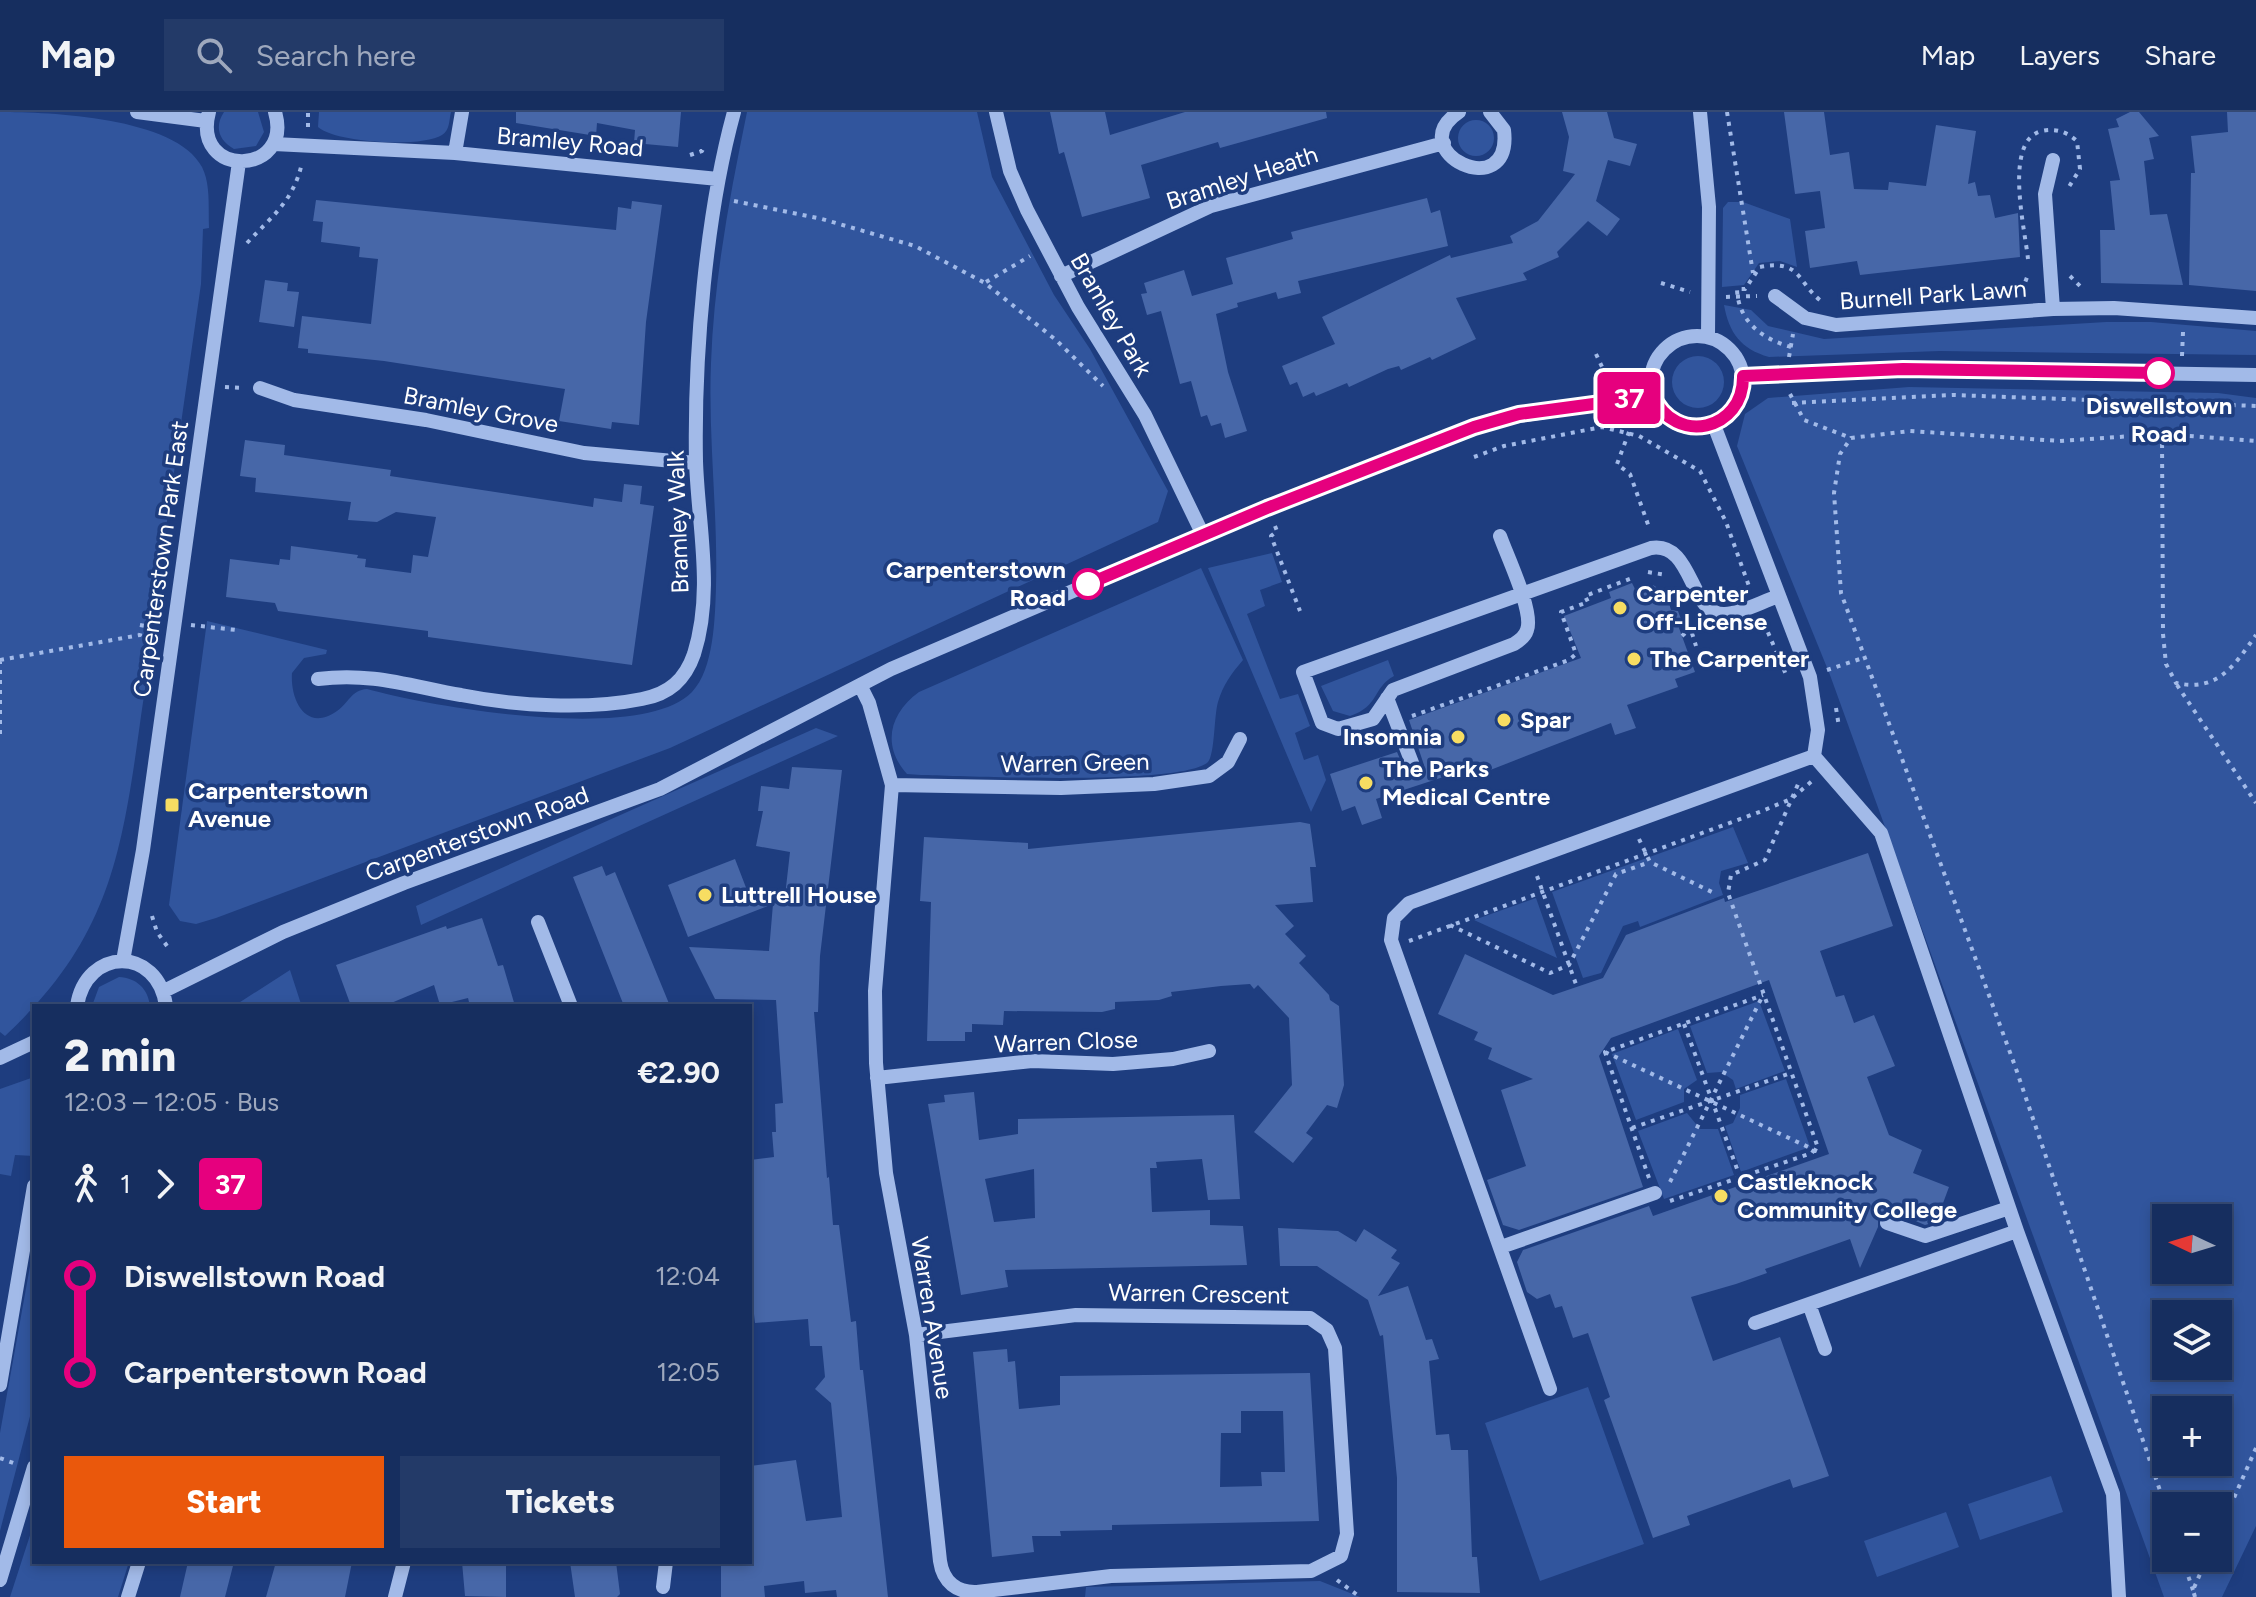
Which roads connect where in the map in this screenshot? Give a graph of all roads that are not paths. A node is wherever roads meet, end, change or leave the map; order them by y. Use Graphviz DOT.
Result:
graph roads {
  1 [pos="137,112"];
  2 [pos="275,112"];
  3 [pos="462,112"];
  4 [pos="734,112"];
  5 [pos="996,112"];
  6 [pos="1459,112"];
  7 [pos="1490,112"];
  8 [pos="1700,112"];
  9 [pos="207,117"];
  10 [pos="1444,143"];
  11 [pos="274,144"];
  12 [pos="455,153"];
  13 [pos="2053,160"];
  14 [pos="239,162"];
  15 [pos="718,179"];
  16 [pos="1061,276"];
  17 [pos="1775,296"];
  18 [pos="2053,309"];
  19 [pos="2256,318"];
  20 [pos="1708,337"];
  21 [pos="2256,375"];
  22 [pos="1743,376"];
  23 [pos="260,388"];
  24 [pos="1653,396"];
  25 [pos="1714,425"];
  26 [pos="696,463"];
  27 [pos="1203,535"];
  28 [pos="1500,536"];
  29 [pos="1520,592"];
  30 [pos="1779,596"];
  31 [pos="318,679"];
  32 [pos="860,685"];
  33 [pos="1392,693"];
  34 [pos="1240,739"];
  35 [pos="1814,760"];
  36 [pos="1414,768"];
  37 [pos="892,785"];
  38 [pos="538,922"];
  39 [pos="123,961"];
  40 [pos="165,999"];
  41 [pos="77,1004"];
  42 [pos="570,1004"];
  43 [pos="32,1043"];
  44 [pos="1209,1051"];
  45 [pos="0,1058"];
  46 [pos="877,1078"];
  47 [pos="1657,1199"];
  48 [pos="32,1208"];
  49 [pos="2009,1208"];
  50 [pos="1887,1223"];
  51 [pos="2017,1231"];
  52 [pos="1501,1247"];
  53 [pos="28,1251"];
  54 [pos="1809,1304"];
  55 [pos="1755,1323"];
  56 [pos="916,1335"];
  57 [pos="1825,1349"];
  58 [pos="0,1385"];
  59 [pos="1550,1389"];
  60 [pos="32,1474"];
  61 [pos="138,1564"];
  62 [pos="403,1564"];
  63 [pos="666,1564"];
  64 [pos="1324,1566"];
  65 [pos="0,1580"];
  66 [pos="663,1587"];
  67 [pos="128,1597"];
  68 [pos="395,1597"];
  69 [pos="2119,1597"];
  1 -- 9 [label="street"];
  2 -- 11 [label="street"];
  3 -- 12 [label="street"];
  4 -- 15 [label="street, Bramley Walk"];
  5 -- 16 [label="street, Bramley Park"];
  6 -- 10 [label="street"];
  7 -- 10 [label="street"];
  8 -- 20 [label="street"];
  9 -- 14 [label="street"];
  10 -- 16 [label="street, Bramley Heath"];
  11 -- 12 [label="street, Bramley Road"];
  11 -- 14 [label="street"];
  12 -- 15 [label="street, Bramley Road"];
  13 -- 18 [label="street, Burnell Park Lawn"];
  14 -- 39 [label="street, Carpenterstown Park East"];
  15 -- 26 [label="street, Bramley Walk"];
  16 -- 27 [label="street, Bramley Park"];
  17 -- 18 [label="street, Burnell Park Lawn"];
  18 -- 19 [label="street, Burnell Park Lawn"];
  20 -- 22 [label="street"];
  20 -- 24 [label="street"];
  21 -- 22 [label="street"];
  22 -- 25 [label="street"];
  23 -- 26 [label="street, Bramley Grove"];
  24 -- 25 [label="street"];
  24 -- 27 [label="street, Carpenterstown Road"];
  25 -- 30 [label="street"];
  26 -- 31 [label="street, Bramley Walk"];
  27 -- 32 [label="street, Carpenterstown Road"];
  28 -- 29 [label="street"];
  29 -- 30 [label="street"];
  29 -- 33 [label="street"];
  29 -- 33 [label="street"];
  30 -- 35 [label="street"];
  32 -- 37 [label="street, Warren Avenue"];
  32 -- 40 [label="street, Carpenterstown Road"];
  33 -- 36 [label="street"];
  34 -- 37 [label="street, Warren Green"];
  35 -- 49 [label="street"];
  35 -- 52 [label="street"];
  37 -- 46 [label="street, Warren Avenue"];
  38 -- 42 [label="street"];
  39 -- 40 [label="street"];
  39 -- 41 [label="street"];
  43 -- 45 [label="street"];
  44 -- 46 [label="street, Warren Close"];
  46 -- 56 [label="street, Warren Avenue"];
  47 -- 52 [label="street"];
  48 -- 53 [label="street"];
  49 -- 50 [label="street"];
  49 -- 51 [label="street"];
  51 -- 54 [label="street"];
  51 -- 69 [label="street"];
  52 -- 59 [label="street"];
  53 -- 58 [label="street"];
  54 -- 55 [label="street"];
  54 -- 57 [label="street"];
  56 -- 64 [label="street, Warren Avenue"];
  56 -- 64 [label="street, Warren Crescent"];
  60 -- 65 [label="street"];
  61 -- 67 [label="street"];
  62 -- 68 [label="street"];
  63 -- 66 [label="street"];
}
